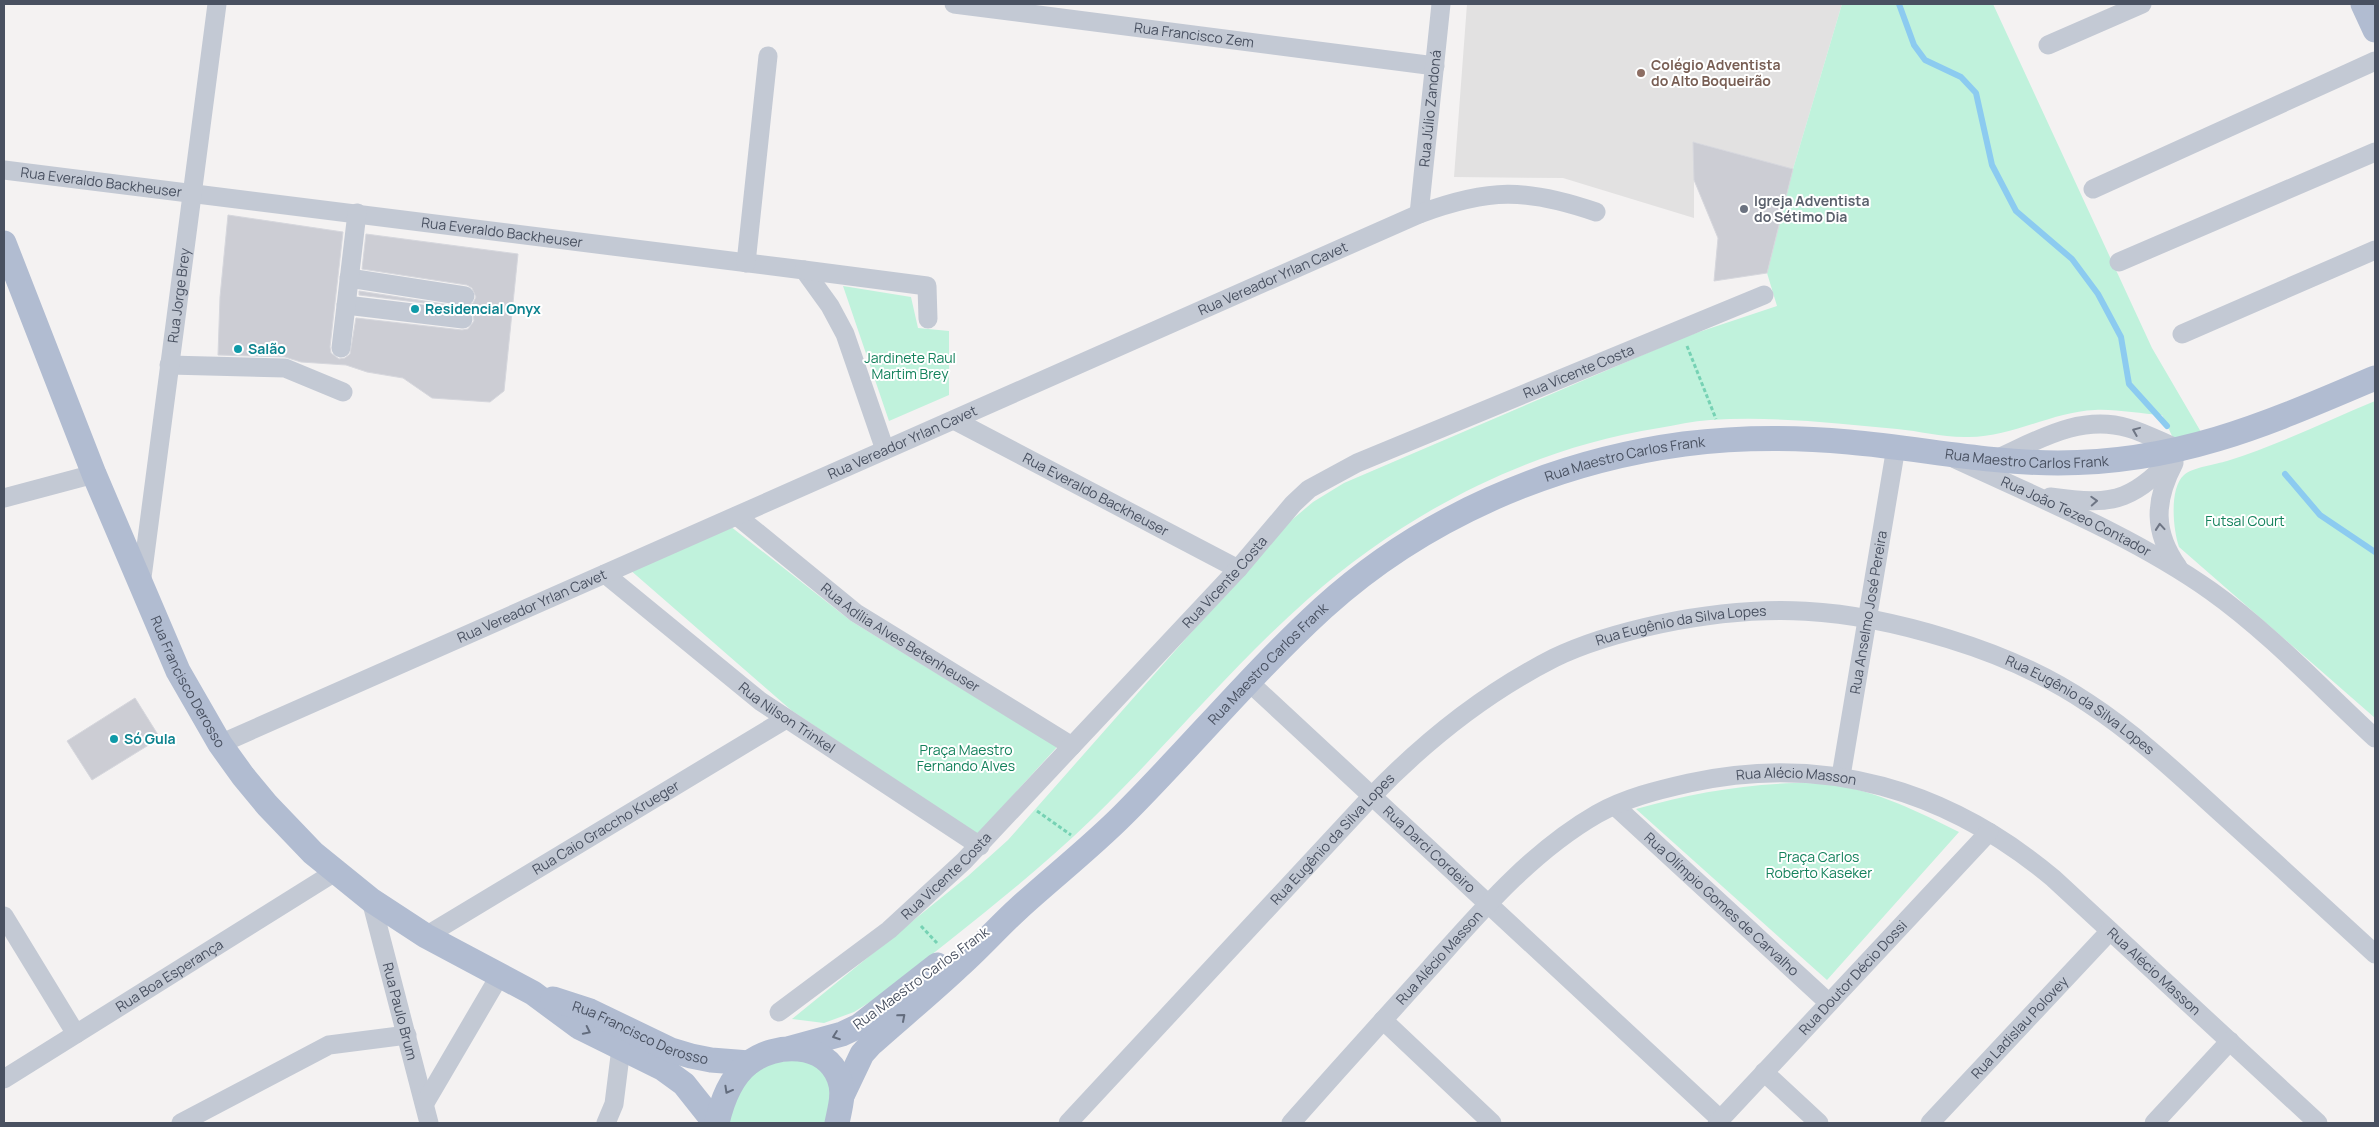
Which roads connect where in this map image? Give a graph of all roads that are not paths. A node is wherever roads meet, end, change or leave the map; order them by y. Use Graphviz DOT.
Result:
graph roads {
  1 [pos="217,4"];
  2 [pos="954,4"];
  3 [pos="1441,4"];
  4 [pos="2142,4"];
  5 [pos="2364,4"];
  6 [pos="2375,30"];
  7 [pos="2048,45"];
  8 [pos="768,56"];
  9 [pos="2375,61"];
  10 [pos="1435,66"];
  11 [pos="2375,152"];
  12 [pos="4,170"];
  13 [pos="2093,190"];
  14 [pos="192,194"];
  15 [pos="1596,212"];
  16 [pos="357,213"];
  17 [pos="1419,214"];
  18 [pos="4,243"];
  19 [pos="2375,250"];
  20 [pos="2119,262"];
  21 [pos="746,263"];
  22 [pos="8,268"];
  23 [pos="804,270"];
  24 [pos="349,278"];
  25 [pos="1764,295"];
  26 [pos="465,296"];
  27 [pos="346,305"];
  28 [pos="463,319"];
  29 [pos="928,320"];
  30 [pos="2182,334"];
  31 [pos="340,348"];
  32 [pos="170,365"];
  33 [pos="2375,378"];
  34 [pos="343,392"];
  35 [pos="954,420"];
  36 [pos="1896,447"];
  37 [pos="885,450"];
  38 [pos="2181,450"];
  39 [pos="1943,454"];
  40 [pos="1995,460"];
  41 [pos="94,474"];
  42 [pos="2029,494"];
  43 [pos="4,498"];
  44 [pos="736,516"];
  45 [pos="1238,569"];
  46 [pos="2181,570"];
  47 [pos="605,574"];
  48 [pos="140,586"];
  49 [pos="1868,617"];
  50 [pos="1249,682"];
  51 [pos="786,719"];
  52 [pos="2375,738"];
  53 [pos="220,744"];
  54 [pos="1072,746"];
  55 [pos="1841,776"];
  56 [pos="1372,796"];
  57 [pos="1615,806"];
  58 [pos="1989,832"];
  59 [pos="980,846"];
  60 [pos="335,872"];
  61 [pos="370,900"];
  62 [pos="1488,903"];
  63 [pos="1019,908"];
  64 [pos="4,916"];
  65 [pos="2110,930"];
  66 [pos="426,936"];
  67 [pos="2375,954"];
  68 [pos="500,975"];
  69 [pos="533,993"];
  70 [pos="1829,1003"];
  71 [pos="778,1012"];
  72 [pos="1383,1020"];
  73 [pos="76,1034"];
  74 [pos="407,1035"];
  75 [pos="2230,1041"];
  76 [pos="621,1048"];
  77 [pos="791,1048"];
  78 [pos="750,1063"];
  79 [pos="1764,1072"];
  80 [pos="4,1079"];
  81 [pos="424,1103"];
  82 [pos="844,1112"];
  83 [pos="1719,1121"];
  84 [pos="181,1123"];
  85 [pos="429,1123"];
  86 [pos="606,1123"];
  87 [pos="716,1123"];
  88 [pos="1068,1123"];
  89 [pos="1291,1123"];
  90 [pos="1492,1123"];
  91 [pos="1819,1123"];
  92 [pos="1930,1123"];
  93 [pos="2154,1123"];
  94 [pos="2318,1123"];
  1 -- 14 [label="street, Rua Jorge Brey"];
  2 -- 10 [label="street, Rua Francisco Zem"];
  3 -- 10 [label="street, Rua Júlio Zandoná"];
  4 -- 7 [label="street"];
  5 -- 6 [label="main road"];
  8 -- 21 [label="street"];
  9 -- 13 [label="street"];
  10 -- 17 [label="street, Rua Júlio Zandoná"];
  11 -- 20 [label="street"];
  12 -- 14 [label="street, Rua Everaldo Backheuser"];
  14 -- 16 [label="street, Rua Everaldo Backheuser"];
  14 -- 32 [label="street, Rua Jorge Brey"];
  15 -- 17 [label="street, Rua Vereador Yrlan Cavet"];
  16 -- 21 [label="street, Rua Everaldo Backheuser"];
  16 -- 24 [label="street"];
  17 -- 35 [label="street, Rua Vereador Yrlan Cavet"];
  18 -- 22 [label="main road, Rua Francisco Derosso"];
  19 -- 30 [label="street"];
  21 -- 23 [label="street, Rua Everaldo Backheuser"];
  22 -- 41 [label="main road, Rua Francisco Derosso"];
  23 -- 29 [label="street, Rua Everaldo Backheuser"];
  23 -- 37 [label="street"];
  24 -- 26 [label="street"];
  24 -- 27 [label="street"];
  25 -- 45 [label="street, Rua Vicente Costa"];
  27 -- 28 [label="street"];
  27 -- 31 [label="street"];
  32 -- 34 [label="street"];
  32 -- 48 [label="street, Rua Jorge Brey"];
  33 -- 38 [label="main road, Rua Maestro Carlos Frank"];
  35 -- 37 [label="street, Rua Vereador Yrlan Cavet"];
  35 -- 45 [label="street, Rua Everaldo Backheuser"];
  36 -- 39 [label="main road, Rua Maestro Carlos Frank"];
  36 -- 49 [label="street, Rua Anselmo José Pereira"];
  36 -- 50 [label="main road, Rua Maestro Carlos Frank"];
  37 -- 44 [label="street, Rua Vereador Yrlan Cavet"];
  38 -- 40 [label="main road, Rua Maestro Carlos Frank"];
  38 -- 40 [label="street, one-way"];
  42 -- 38 [label="street, one-way"];
  46 -- 38 [label="street, Rua João Tezeo Contador, one-way"];
  39 -- 40 [label="main road, Rua Maestro Carlos Frank"];
  39 -- 42 [label="street, Rua João Tezeo Contador"];
  41 -- 43 [label="street"];
  41 -- 48 [label="main road, Rua Francisco Derosso"];
  42 -- 46 [label="street, Rua João Tezeo Contador"];
  44 -- 47 [label="street, Rua Vereador Yrlan Cavet"];
  44 -- 54 [label="street, Rua Adília Alves Betenheuser"];
  45 -- 54 [label="street, Rua Vicente Costa"];
  46 -- 52 [label="street, Rua João Tezeo Contador"];
  47 -- 51 [label="street, Rua Nilson Trinkel"];
  47 -- 53 [label="street, Rua Vereador Yrlan Cavet"];
  48 -- 53 [label="main road, Rua Francisco Derosso"];
  49 -- 55 [label="street, Rua Anselmo José Pereira"];
  49 -- 56 [label="street, Rua Eugênio da Silva Lopes"];
  49 -- 67 [label="street, Rua Eugênio da Silva Lopes"];
  50 -- 56 [label="street, Rua Darci Cordeiro"];
  50 -- 63 [label="main road, Rua Maestro Carlos Frank"];
  51 -- 59 [label="street, Rua Nilson Trinkel"];
  51 -- 66 [label="street, Rua Caio Graccho Krueger"];
  53 -- 60 [label="main road, Rua Francisco Derosso"];
  54 -- 59 [label="street, Rua Vicente Costa"];
  55 -- 57 [label="street, Rua Alécio Masson"];
  55 -- 58 [label="street, Rua Alécio Masson"];
  56 -- 62 [label="street, Rua Darci Cordeiro"];
  56 -- 88 [label="street, Rua Eugênio da Silva Lopes"];
  57 -- 62 [label="street, Rua Alécio Masson"];
  57 -- 70 [label="street, Rua Olímpio Gomes de Carvalho"];
  58 -- 65 [label="street, Rua Alécio Masson"];
  58 -- 70 [label="street, Rua Doutor Décio Dossi"];
  59 -- 71 [label="street, Rua Vicente Costa"];
  60 -- 61 [label="main road, Rua Francisco Derosso"];
  60 -- 73 [label="street, Rua Boa Esperança"];
  61 -- 66 [label="main road, Rua Francisco Derosso"];
  61 -- 74 [label="street, Rua Paulo Brum"];
  62 -- 72 [label="street, Rua Alécio Masson"];
  62 -- 83 [label="street, Rua Darci Cordeiro"];
  63 -- 77 [label="main road, Rua Maestro Carlos Frank, one-way"];
  82 -- 63 [label="main road, Rua Maestro Carlos Frank, one-way"];
  64 -- 73 [label="street"];
  65 -- 75 [label="street, Rua Alécio Masson"];
  65 -- 92 [label="street, Rua Ladislau Polovey"];
  66 -- 68 [label="main road, Rua Francisco Derosso"];
  68 -- 69 [label="main road, Rua Francisco Derosso"];
  68 -- 81 [label="street"];
  69 -- 76 [label="main road, Rua Francisco Derosso, one-way"];
  69 -- 78 [label="main road, Rua Francisco Derosso"];
  70 -- 79 [label="street, Rua Doutor Décio Dossi"];
  72 -- 89 [label="street, Rua Alécio Masson"];
  72 -- 90 [label="street"];
  73 -- 80 [label="street, Rua Boa Esperança"];
  74 -- 81 [label="street, Rua Paulo Brum"];
  74 -- 84 [label="street"];
  75 -- 93 [label="street"];
  75 -- 94 [label="street, Rua Alécio Masson"];
  76 -- 86 [label="street"];
  76 -- 87 [label="main road, Rua Francisco Derosso"];
  77 -- 78 [label="main road, Rua Maestro Carlos Frank"];
  77 -- 82 [label="main road"];
  78 -- 87 [label="main road, one-way"];
  79 -- 83 [label="street, Rua Doutor Décio Dossi"];
  79 -- 91 [label="street"];
  81 -- 85 [label="street, Rua Paulo Brum"];
}
